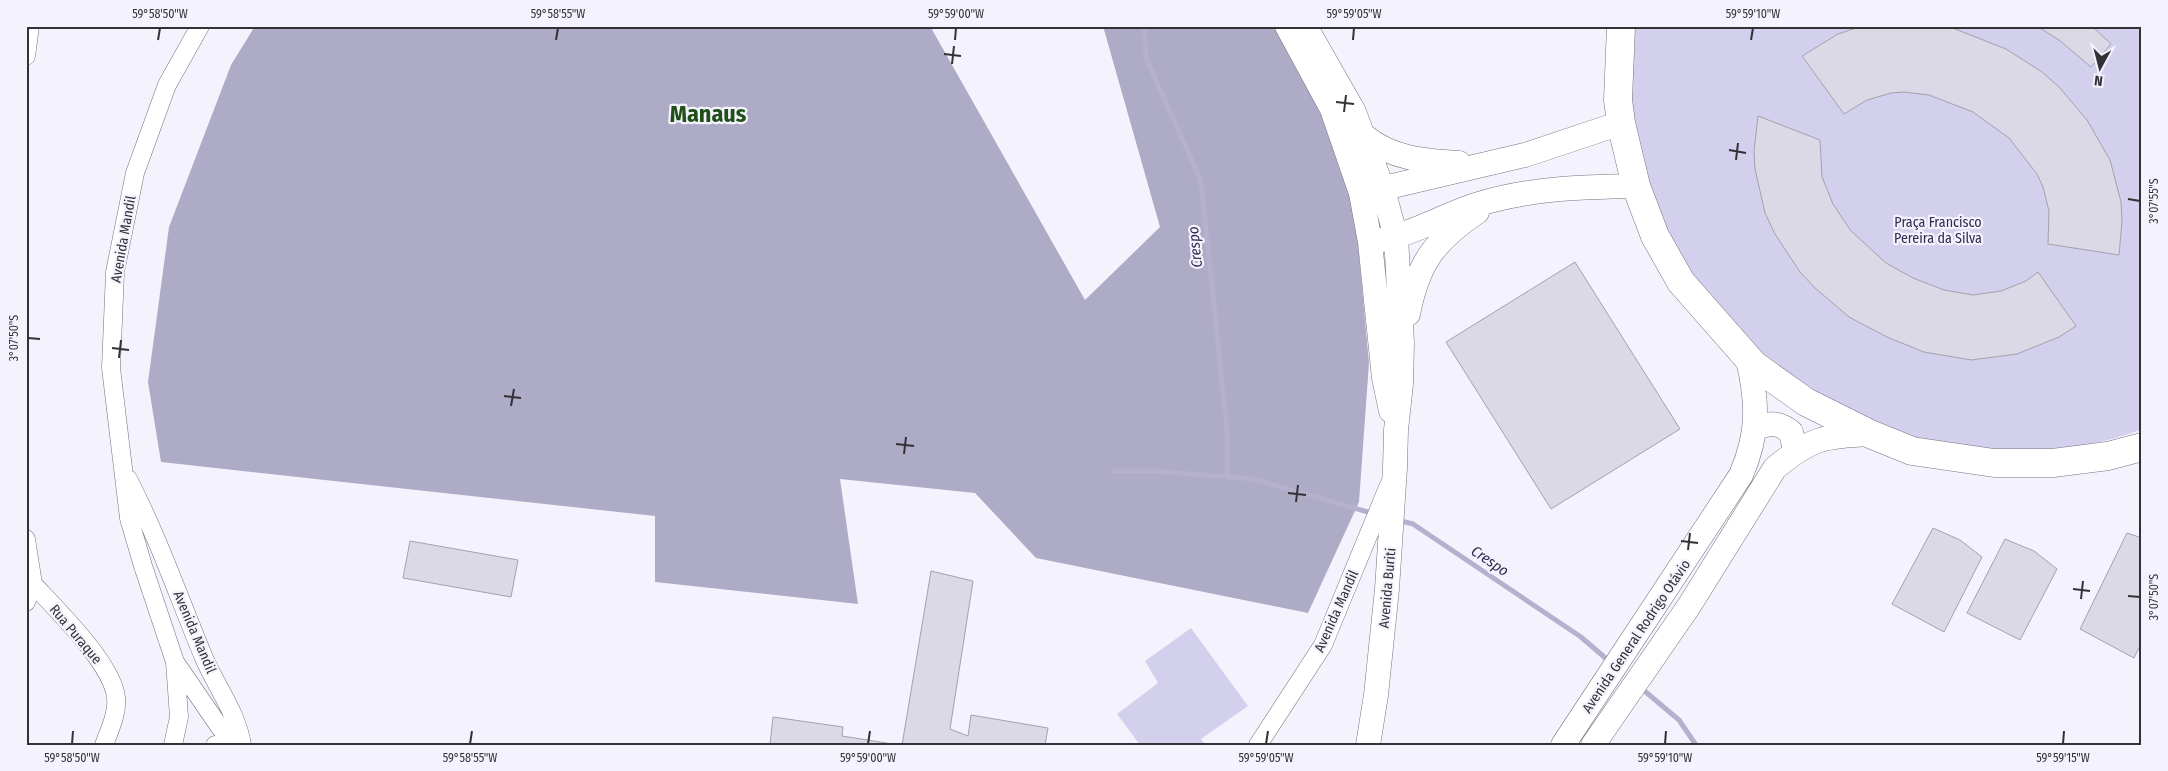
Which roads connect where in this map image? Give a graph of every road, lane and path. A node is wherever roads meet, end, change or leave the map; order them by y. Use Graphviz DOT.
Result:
graph roads {
  1 [pos="30,26"];
  2 [pos="200,26"];
  3 [pos="1287,26"];
  4 [pos="1305,26"];
  5 [pos="1621,26"];
  6 [pos="26,56"];
  7 [pos="1621,123"];
  8 [pos="1364,136"];
  9 [pos="1486,165"];
  10 [pos="1636,186"];
  11 [pos="1372,192"];
  12 [pos="1496,199"];
  13 [pos="1396,237"];
  14 [pos="1370,242"];
  15 [pos="1402,343"];
  16 [pos="1748,360"];
  17 [pos="1756,428"];
  18 [pos="1396,430"];
  19 [pos="1870,434"];
  20 [pos="2142,447"];
  21 [pos="1795,451"];
  22 [pos="121,466"];
  23 [pos="1396,468"];
  24 [pos="26,539"];
  25 [pos="33,584"];
  26 [pos="26,602"];
  27 [pos="175,662"];
  28 [pos="104,745"];
  29 [pos="173,745"];
  30 [pos="215,745"];
  31 [pos="238,745"];
  32 [pos="242,745"];
  33 [pos="1258,745"];
  34 [pos="1368,745"];
  35 [pos="1563,745"];
  36 [pos="1593,745"];
  1 -- 6 [label="street"];
  2 -- 22 [label="street, Avenida Mandil"];
  3 -- 11 [label="main road"];
  4 -- 8 [label="main road"];
  5 -- 7 [label="main road"];
  7 -- 9 [label="main road"];
  7 -- 10 [label="main road"];
  8 -- 9 [label="main road"];
  8 -- 11 [label="main road"];
  9 -- 11 [label="main road"];
  10 -- 12 [label="main road"];
  10 -- 16 [label="main road"];
  11 -- 13 [label="main road, Avenida Buriti"];
  11 -- 14 [label="main road, Avenida Buriti"];
  12 -- 13 [label="main road"];
  12 -- 15 [label="main road"];
  13 -- 14 [label="main road"];
  13 -- 15 [label="main road, Avenida Buriti"];
  14 -- 18 [label="main road, Avenida Buriti"];
  15 -- 18 [label="main road, Avenida Buriti"];
  16 -- 17 [label="main road, Avenida General Rodrigo Otávio"];
  16 -- 19 [label="main road"];
  17 -- 21 [label="main road"];
  17 -- 35 [label="main road, Avenida General Rodrigo Otávio"];
  18 -- 23 [label="main road, Avenida Buriti"];
  19 -- 20 [label="main road"];
  19 -- 21 [label="main road, Avenida General Rodrigo Otávio"];
  21 -- 36 [label="main road, Avenida General Rodrigo Otávio"];
  22 -- 27 [label="street, Avenida Mandil"];
  22 -- 32 [label="street, Avenida Mandil"];
  23 -- 33 [label="street, Avenida Mandil"];
  23 -- 34 [label="main road, Avenida Buriti"];
  24 -- 25 [label="street"];
  25 -- 26 [label="street"];
  25 -- 28 [label="street, Rua Puraque"];
  27 -- 29 [label="street"];
  27 -- 32 [label="street, Avenida Mandil"];
  30 -- 31 [label="street"];
}
